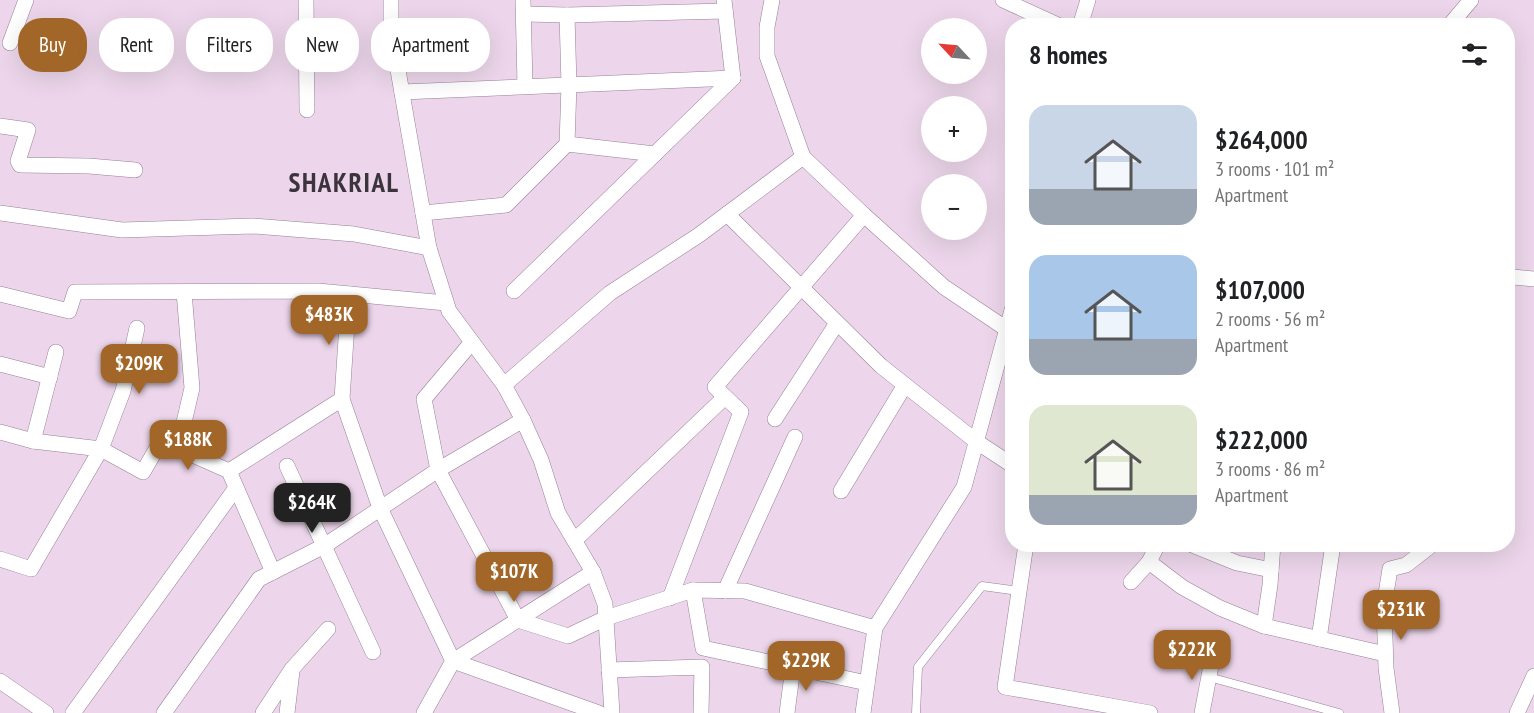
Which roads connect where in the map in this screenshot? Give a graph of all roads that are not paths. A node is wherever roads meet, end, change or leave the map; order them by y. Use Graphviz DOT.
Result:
graph roads {
  1 [pos="26,0"];
  2 [pos="306,0"];
  3 [pos="391,0"];
  4 [pos="772,0"];
  5 [pos="1003,0"];
  6 [pos="1088,0"];
  7 [pos="1471,0"];
  8 [pos="725,5"];
  9 [pos="524,7"];
  10 [pos="567,15"];
  11 [pos="1042,18"];
  12 [pos="1082,18"];
  13 [pos="1456,18"];
  14 [pos="10,43"];
  15 [pos="733,78"];
  16 [pos="569,85"];
  17 [pos="525,86"];
  18 [pos="402,92"];
  19 [pos="307,110"];
  20 [pos="0,126"];
  21 [pos="567,144"];
  22 [pos="655,154"];
  23 [pos="803,157"];
  24 [pos="135,170"];
  25 [pos="0,213"];
  26 [pos="423,213"];
  27 [pos="728,214"];
  28 [pos="864,215"];
  29 [pos="429,248"];
  30 [pos="1515,277"];
  31 [pos="1534,279"];
  32 [pos="802,287"];
  33 [pos="513,291"];
  34 [pos="184,292"];
  35 [pos="0,294"];
  36 [pos="349,294"];
  37 [pos="446,303"];
  38 [pos="837,323"];
  39 [pos="137,328"];
  40 [pos="1005,328"];
  41 [pos="1005,341"];
  42 [pos="472,342"];
  43 [pos="57,352"];
  44 [pos="0,364"];
  45 [pos="50,377"];
  46 [pos="504,385"];
  47 [pos="905,385"];
  48 [pos="725,397"];
  49 [pos="342,399"];
  50 [pos="775,419"];
  51 [pos="524,420"];
  52 [pos="0,432"];
  53 [pos="795,437"];
  54 [pos="33,441"];
  55 [pos="977,442"];
  56 [pos="178,448"];
  57 [pos="101,449"];
  58 [pos="1005,460"];
  59 [pos="287,466"];
  60 [pos="438,470"];
  61 [pos="229,471"];
  62 [pos="236,488"];
  63 [pos="841,491"];
  64 [pos="380,508"];
  65 [pos="575,540"];
  66 [pos="324,546"];
  67 [pos="1025,552"];
  68 [pos="1154,552"];
  69 [pos="1210,552"];
  70 [pos="1273,552"];
  71 [pos="1332,552"];
  72 [pos="1421,552"];
  73 [pos="0,559"];
  74 [pos="1149,562"];
  75 [pos="1272,570"];
  76 [pos="273,572"];
  77 [pos="593,572"];
  78 [pos="1131,582"];
  79 [pos="693,590"];
  80 [pos="725,591"];
  81 [pos="1020,591"];
  82 [pos="670,598"];
  83 [pos="606,618"];
  84 [pos="518,620"];
  85 [pos="1264,626"];
  86 [pos="875,628"];
  87 [pos="328,629"];
  88 [pos="1319,639"];
  89 [pos="373,652"];
  90 [pos="1385,654"];
  91 [pos="1214,655"];
  92 [pos="453,661"];
  93 [pos="793,667"];
  94 [pos="292,669"];
  95 [pos="609,670"];
  96 [pos="1534,676"];
  97 [pos="1209,677"];
  98 [pos="0,681"];
  99 [pos="867,683"];
  100 [pos="46,713"];
  101 [pos="73,713"];
  102 [pos="164,713"];
  103 [pos="263,713"];
  104 [pos="287,713"];
  105 [pos="424,713"];
  106 [pos="599,713"];
  107 [pos="612,713"];
  108 [pos="701,713"];
  109 [pos="787,713"];
  110 [pos="863,713"];
  111 [pos="916,713"];
  112 [pos="1150,713"];
  113 [pos="1202,713"];
  114 [pos="1339,713"];
  115 [pos="1392,713"];
  116 [pos="1517,713"];
  1 -- 14 [label="street"];
  2 -- 19 [label="street"];
  3 -- 18 [label="street"];
  4 -- 23 [label="street"];
  5 -- 11 [label="street"];
  6 -- 12 [label="street"];
  7 -- 13 [label="street"];
  8 -- 10 [label="street"];
  8 -- 15 [label="street"];
  9 -- 10 [label="street"];
  9 -- 17 [label="street"];
  10 -- 16 [label="street"];
  15 -- 16 [label="street"];
  15 -- 22 [label="street"];
  16 -- 17 [label="street"];
  16 -- 21 [label="street"];
  17 -- 18 [label="street"];
  18 -- 26 [label="street"];
  20 -- 24 [label="street"];
  21 -- 22 [label="street"];
  21 -- 26 [label="street"];
  22 -- 33 [label="street"];
  23 -- 27 [label="street"];
  23 -- 28 [label="street"];
  25 -- 29 [label="street"];
  26 -- 29 [label="street"];
  27 -- 32 [label="street"];
  27 -- 46 [label="street"];
  28 -- 32 [label="street"];
  28 -- 40 [label="street"];
  29 -- 37 [label="street"];
  30 -- 31 [label="street"];
  32 -- 38 [label="street"];
  32 -- 48 [label="street"];
  34 -- 35 [label="street"];
  34 -- 36 [label="street"];
  34 -- 56 [label="street"];
  36 -- 37 [label="street"];
  36 -- 49 [label="street"];
  37 -- 42 [label="street"];
  38 -- 47 [label="street"];
  38 -- 50 [label="street"];
  39 -- 57 [label="street"];
  41 -- 55 [label="street"];
  42 -- 46 [label="street"];
  42 -- 60 [label="street"];
  43 -- 45 [label="street"];
  44 -- 45 [label="street"];
  45 -- 54 [label="street"];
  46 -- 51 [label="street"];
  47 -- 55 [label="street"];
  47 -- 63 [label="street"];
  48 -- 65 [label="street"];
  48 -- 82 [label="street"];
  49 -- 61 [label="street"];
  49 -- 64 [label="street"];
  51 -- 60 [label="street"];
  51 -- 65 [label="street"];
  52 -- 54 [label="street"];
  53 -- 80 [label="street"];
  54 -- 57 [label="street"];
  55 -- 58 [label="street"];
  55 -- 86 [label="street"];
  56 -- 57 [label="street"];
  56 -- 61 [label="street"];
  57 -- 73 [label="street"];
  59 -- 66 [label="street"];
  60 -- 64 [label="street"];
  60 -- 84 [label="street"];
  61 -- 62 [label="street"];
  62 -- 76 [label="street"];
  62 -- 101 [label="street"];
  64 -- 66 [label="street"];
  64 -- 92 [label="street"];
  65 -- 77 [label="street"];
  66 -- 76 [label="street"];
  66 -- 89 [label="street"];
  67 -- 81 [label="street"];
  68 -- 74 [label="street"];
  69 -- 75 [label="street"];
  70 -- 75 [label="street"];
  71 -- 88 [label="street"];
  72 -- 90 [label="street"];
  74 -- 78 [label="street"];
  74 -- 85 [label="street"];
  75 -- 85 [label="street"];
  76 -- 102 [label="street"];
  77 -- 83 [label="street"];
  77 -- 84 [label="street"];
  79 -- 80 [label="street"];
  79 -- 82 [label="street"];
  79 -- 93 [label="street"];
  80 -- 86 [label="street"];
  81 -- 111 [label="lane"];
  81 -- 112 [label="street"];
  82 -- 83 [label="street"];
  83 -- 84 [label="street"];
  83 -- 95 [label="street"];
  84 -- 92 [label="street"];
  85 -- 88 [label="street"];
  86 -- 99 [label="street"];
  87 -- 94 [label="street"];
  88 -- 90 [label="street"];
  90 -- 115 [label="street"];
  91 -- 97 [label="street"];
  92 -- 105 [label="street"];
  92 -- 106 [label="street"];
  93 -- 99 [label="street"];
  93 -- 109 [label="street"];
  94 -- 103 [label="street"];
  94 -- 104 [label="street"];
  95 -- 107 [label="street"];
  95 -- 108 [label="street"];
  96 -- 116 [label="street"];
  97 -- 113 [label="street"];
  97 -- 114 [label="lane"];
  98 -- 100 [label="street"];
  99 -- 110 [label="street"];
}
